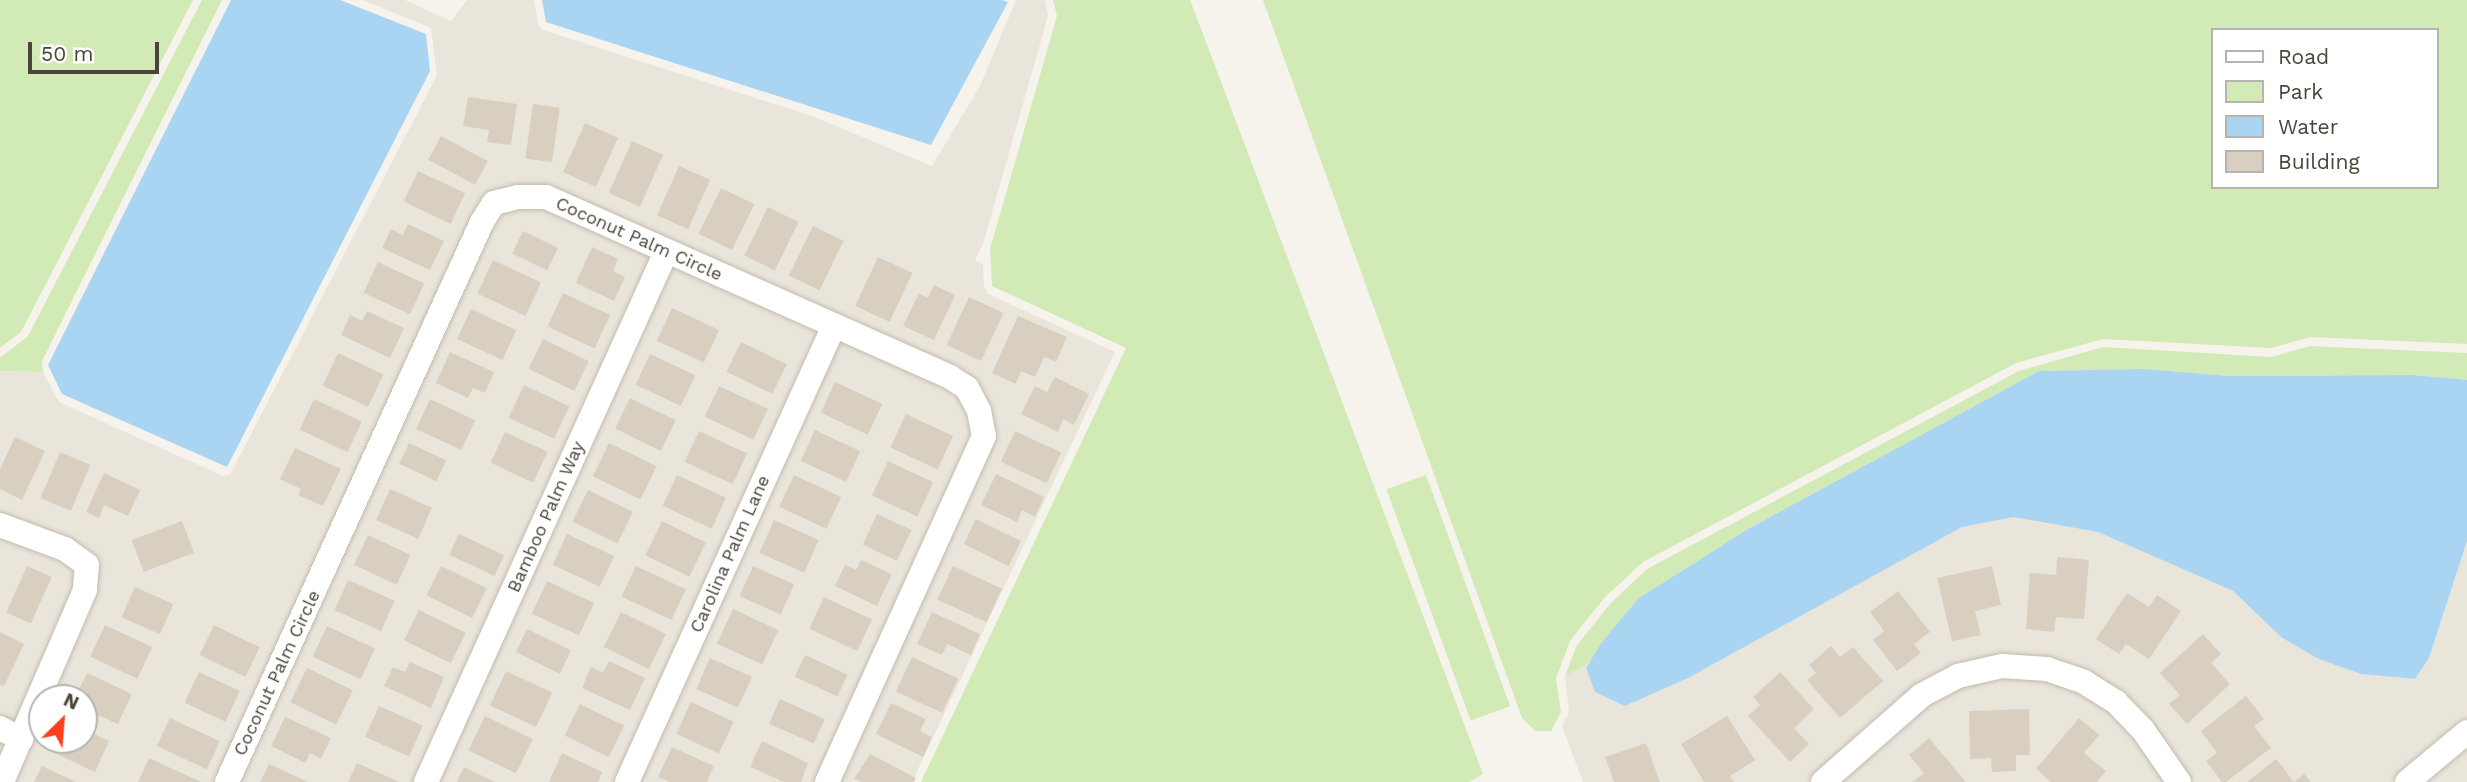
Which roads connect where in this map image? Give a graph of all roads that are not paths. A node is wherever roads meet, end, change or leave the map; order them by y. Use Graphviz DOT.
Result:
graph roads {
  1 [pos="666,252"];
  2 [pos="832,327"];
  3 [pos="0,524"];
  4 [pos="2467,732"];
  5 [pos="10,734"];
  6 [pos="2,782"];
  7 [pos="227,782"];
  8 [pos="426,782"];
  9 [pos="627,782"];
  10 [pos="827,782"];
  11 [pos="1823,782"];
  12 [pos="2179,782"];
  13 [pos="2407,782"];
  1 -- 2 [label="street, Coconut Palm Circle"];
  1 -- 7 [label="street, Coconut Palm Circle"];
  1 -- 8 [label="street, Bamboo Palm Way"];
  2 -- 9 [label="street, Carolina Palm Lane"];
  2 -- 10 [label="street, Coconut Palm Circle"];
  3 -- 5 [label="street"];
  4 -- 13 [label="street"];
  5 -- 6 [label="street"];
  11 -- 12 [label="street"];
}
